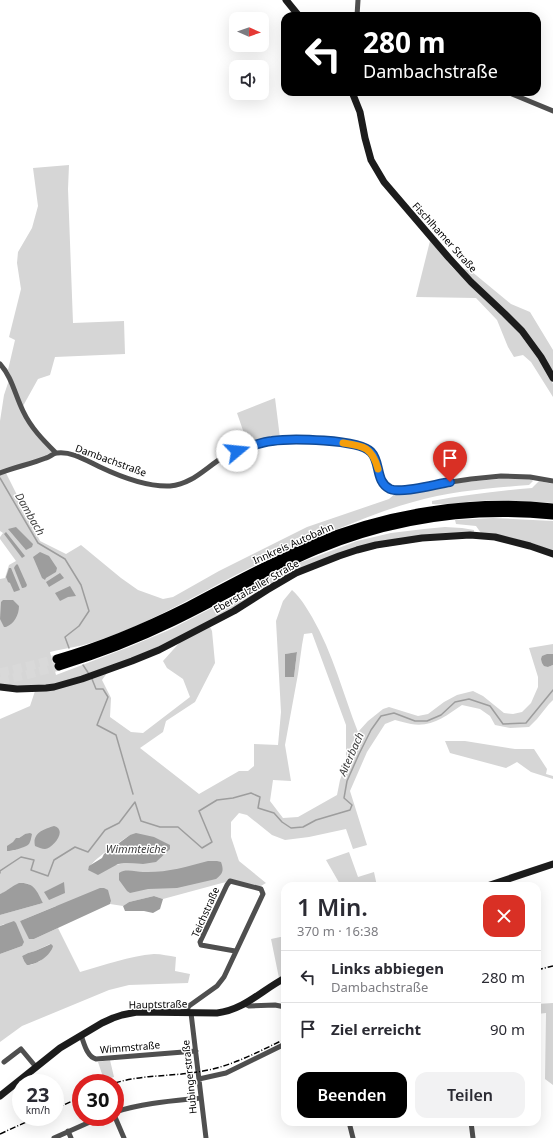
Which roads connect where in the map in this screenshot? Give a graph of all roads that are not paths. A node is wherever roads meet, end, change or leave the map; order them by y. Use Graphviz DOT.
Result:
graph roads {
  1 [pos="286,0"];
  2 [pos="358,0"];
  3 [pos="296,12"];
  4 [pos="357,12"];
  5 [pos="354,96"];
  6 [pos="517,96"];
  7 [pos="553,111"];
  8 [pos="0,364"];
  9 [pos="553,378"];
  10 [pos="56,453"];
  11 [pos="0,473"];
  12 [pos="553,481"];
  13 [pos="553,508"];
  14 [pos="553,515"];
  15 [pos="553,554"];
  16 [pos="0,687"];
  17 [pos="553,864"];
  18 [pos="499,882"];
  19 [pos="235,951"];
  20 [pos="281,980"];
  21 [pos="245,1004"];
  22 [pos="281,1006"];
  23 [pos="188,1013"];
  24 [pos="81,1035"];
  25 [pos="281,1046"];
  26 [pos="196,1051"];
  27 [pos="4,1062"];
  28 [pos="36,1068"];
  29 [pos="199,1079"];
  30 [pos="0,1096"];
  31 [pos="201,1098"];
  32 [pos="124,1110"];
  33 [pos="80,1126"];
  34 [pos="118,1126"];
  35 [pos="350,1126"];
  36 [pos="472,1126"];
  37 [pos="68,1131"];
  38 [pos="54,1138"];
  39 [pos="71,1138"];
  40 [pos="124,1138"];
  41 [pos="206,1138"];
  42 [pos="353,1138"];
  43 [pos="473,1138"];
  1 -- 3 [label="street"];
  2 -- 4 [label="street"];
  5 -- 9 [label="street, Fischlhamer Straße"];
  6 -- 7 [label="street"];
  8 -- 10 [label="street"];
  10 -- 11 [label="street"];
  10 -- 12 [label="street, Dambachstraße"];
  13 -- 14 [label="highway, Innkreis Autobahn"];
  15 -- 16 [label="street, Eberstalzeller Straße"];
  17 -- 18 [label="street"];
  19 -- 19 [label="street, Teichstraße"];
  19 -- 23 [label="street, Teichstraße"];
  20 -- 21 [label="street, Hauptstraße"];
  21 -- 22 [label="street"];
  21 -- 23 [label="street, Hauptstraße"];
  23 -- 24 [label="street, Hauptstraße"];
  23 -- 26 [label="street, Hubingerstraße"];
  24 -- 26 [label="street, Wimmstraße"];
  24 -- 28 [label="street, Hauptstraße"];
  25 -- 29 [label="street"];
  26 -- 29 [label="street, Hubingerstraße"];
  27 -- 28 [label="street"];
  28 -- 30 [label="street, Hauptstraße"];
  29 -- 31 [label="street, Hubingerstraße"];
  31 -- 32 [label="street"];
  31 -- 41 [label="street, Hubingerstraße"];
  33 -- 37 [label="street"];
  34 -- 40 [label="street"];
  35 -- 42 [label="street"];
  36 -- 43 [label="street"];
  37 -- 38 [label="street"];
  37 -- 39 [label="street"];
}
